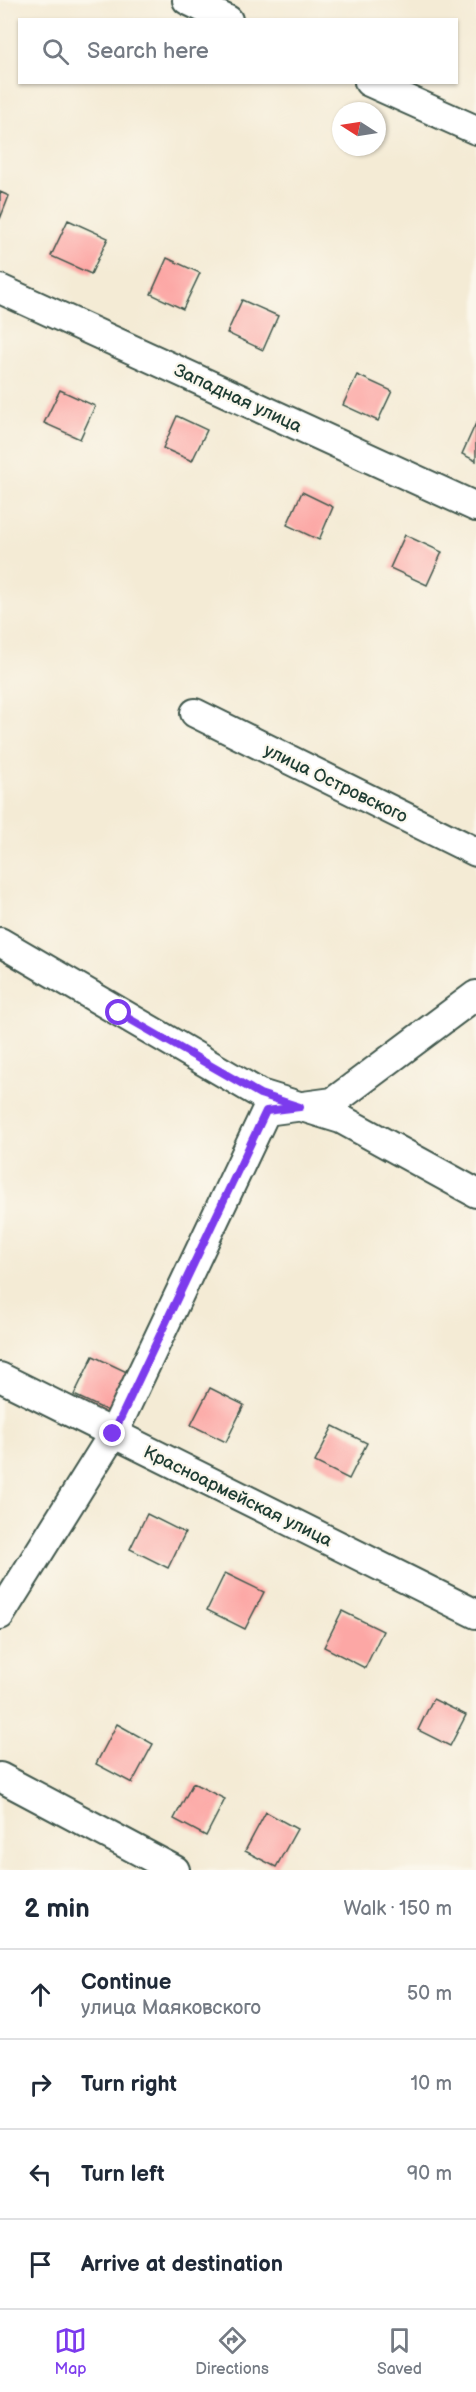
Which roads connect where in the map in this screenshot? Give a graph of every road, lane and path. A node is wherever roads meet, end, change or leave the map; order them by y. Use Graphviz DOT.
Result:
graph roads {
  1 [pos="187,0"];
  2 [pos="224,18"];
  3 [pos="373,84"];
  4 [pos="476,130"];
  5 [pos="0,289"];
  6 [pos="476,507"];
  7 [pos="195,713"];
  8 [pos="476,852"];
  9 [pos="0,942"];
  10 [pos="476,995"];
  11 [pos="300,1107"];
  12 [pos="476,1193"];
  13 [pos="0,1377"];
  14 [pos="113,1434"];
  15 [pos="476,1614"];
  16 [pos="0,1615"];
  17 [pos="0,1777"];
  18 [pos="175,1870"];
  1 -- 2 [label="street"];
  3 -- 4 [label="street"];
  5 -- 6 [label="street, Западная улица"];
  7 -- 8 [label="street, улица Островского"];
  9 -- 11 [label="street"];
  10 -- 11 [label="street"];
  11 -- 12 [label="street"];
  11 -- 14 [label="street"];
  13 -- 14 [label="street, Красноармейская улица"];
  14 -- 15 [label="street, Красноармейская улица"];
  14 -- 16 [label="street"];
  17 -- 18 [label="street"];
}
